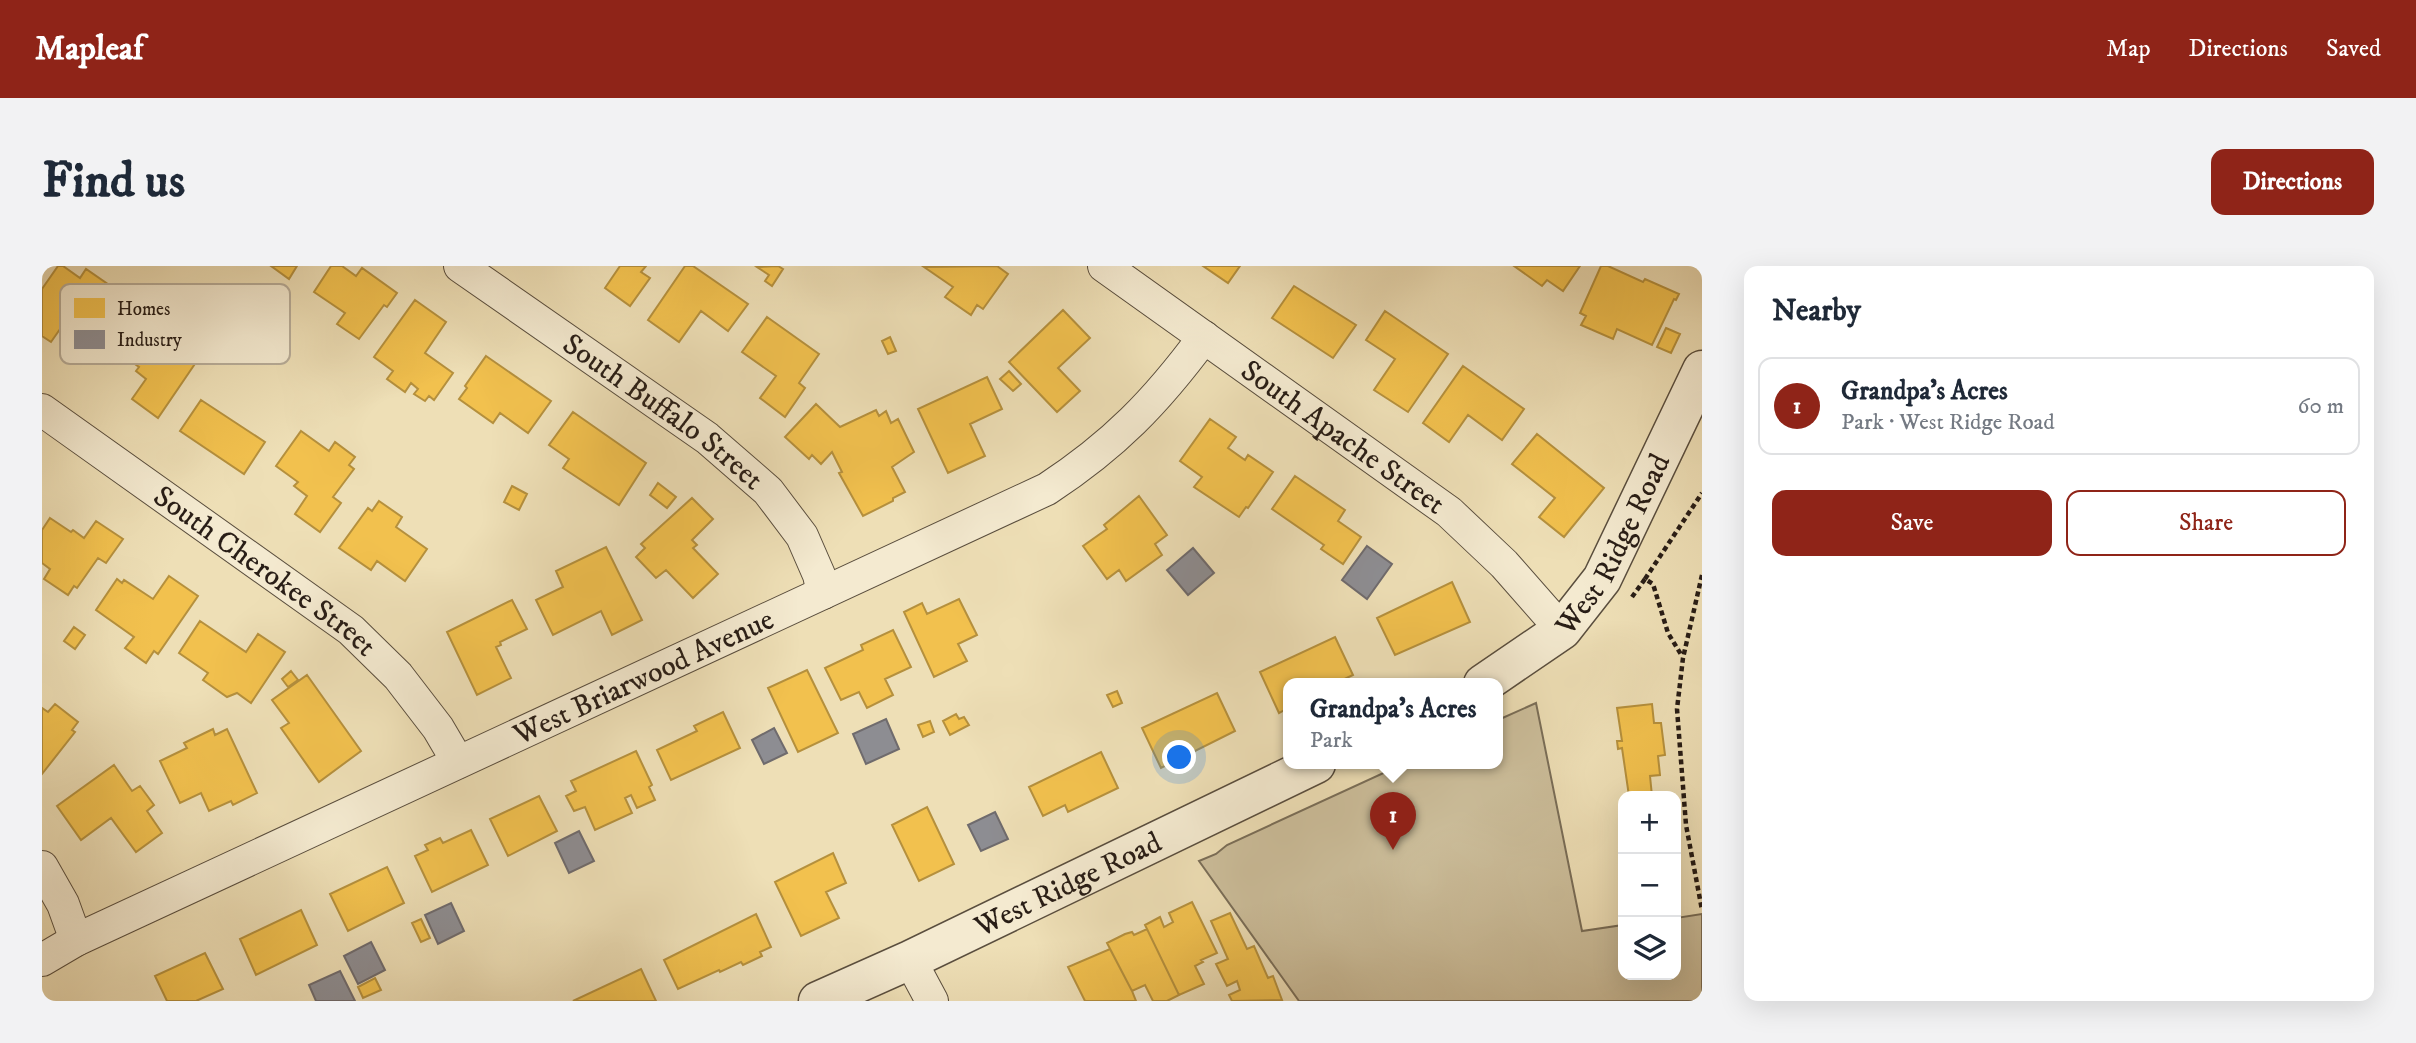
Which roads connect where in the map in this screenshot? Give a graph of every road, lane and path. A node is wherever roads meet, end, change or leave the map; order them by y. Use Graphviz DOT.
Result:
graph roads {
  1 [pos="460,266"];
  2 [pos="1104,266"];
  3 [pos="1204,337"];
  4 [pos="1702,370"];
  5 [pos="42,410"];
  6 [pos="1702,493"];
  7 [pos="1702,575"];
  8 [pos="1645,579"];
  9 [pos="822,593"];
  10 [pos="1627,603"];
  11 [pos="1562,630"];
  12 [pos="1683,658"];
  13 [pos="1492,678"];
  14 [pos="458,762"];
  15 [pos="1306,769"];
  16 [pos="42,867"];
  17 [pos="1702,910"];
  18 [pos="76,940"];
  19 [pos="42,960"];
  20 [pos="910,960"];
  21 [pos="818,1001"];
  22 [pos="932,1001"];
  1 -- 9 [label="street, South Buffalo Street"];
  2 -- 3 [label="street, South Apache Street"];
  3 -- 9 [label="street, West Briarwood Avenue"];
  3 -- 11 [label="street, South Apache Street"];
  4 -- 11 [label="street, West Ridge Road"];
  5 -- 14 [label="street, South Cherokee Street"];
  6 -- 8 [label="path"];
  7 -- 12 [label="path"];
  8 -- 10 [label="path"];
  8 -- 12 [label="path"];
  9 -- 14 [label="street, West Briarwood Avenue"];
  11 -- 13 [label="street, West Ridge Road"];
  12 -- 17 [label="path"];
  14 -- 18 [label="street, West Briarwood Avenue"];
  15 -- 20 [label="street, West Ridge Road"];
  16 -- 18 [label="street"];
  18 -- 19 [label="street, West Briarwood Avenue"];
  20 -- 21 [label="street, West Ridge Road"];
  20 -- 22 [label="street"];
}
